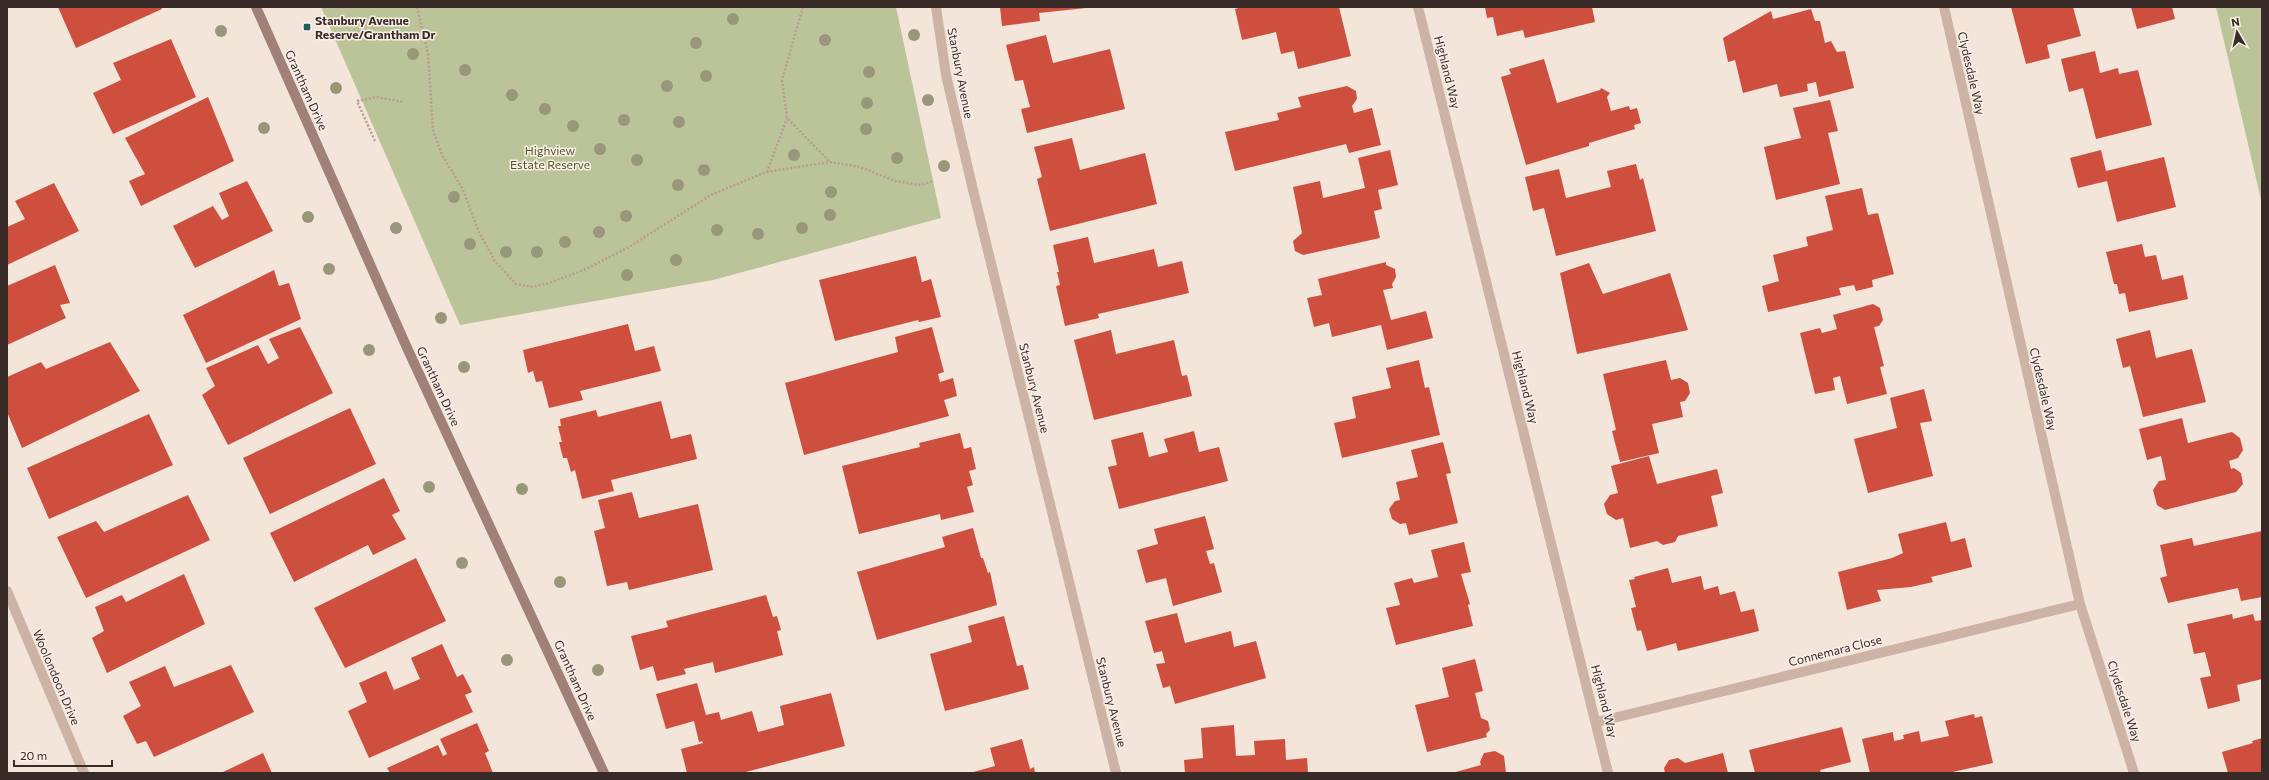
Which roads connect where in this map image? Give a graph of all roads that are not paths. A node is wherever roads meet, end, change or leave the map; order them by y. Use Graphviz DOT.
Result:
graph roads {
  1 [pos="256,7"];
  2 [pos="936,7"];
  3 [pos="1418,7"];
  4 [pos="1944,7"];
  5 [pos="7,591"];
  6 [pos="2080,604"];
  7 [pos="1597,722"];
  8 [pos="84,773"];
  9 [pos="604,773"];
  10 [pos="1116,773"];
  11 [pos="1608,773"];
  12 [pos="2134,773"];
  1 -- 9 [label="street, Grantham Drive"];
  2 -- 10 [label="street, Stanbury Avenue"];
  3 -- 7 [label="street, Highland Way"];
  4 -- 6 [label="street, Clydesdale Way"];
  5 -- 8 [label="street, Woolondoon Drive"];
  6 -- 7 [label="street, Connemara Close"];
  6 -- 12 [label="street, Clydesdale Way"];
  7 -- 11 [label="street, Highland Way"];
}
